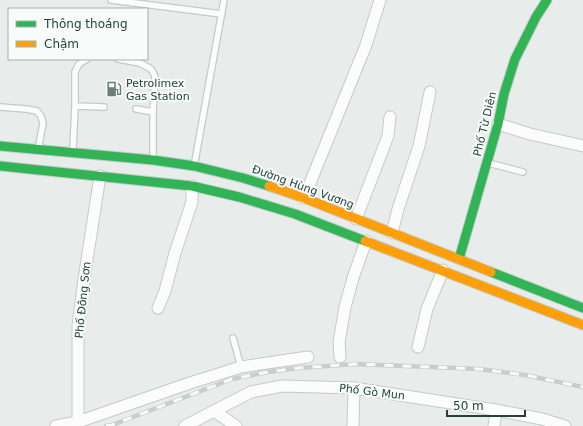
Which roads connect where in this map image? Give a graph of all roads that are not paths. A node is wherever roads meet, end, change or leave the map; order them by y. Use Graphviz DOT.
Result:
graph roads {
  1 [pos="111,0"];
  2 [pos="224,0"];
  3 [pos="380,0"];
  4 [pos="547,0"];
  5 [pos="222,14"];
  6 [pos="85,60"];
  7 [pos="124,60"];
  8 [pos="430,92"];
  9 [pos="75,106"];
  10 [pos="0,107"];
  11 [pos="104,107"];
  12 [pos="136,109"];
  13 [pos="153,112"];
  14 [pos="390,117"];
  15 [pos="498,124"];
  16 [pos="0,146"];
  17 [pos="583,146"];
  18 [pos="38,149"];
  19 [pos="73,152"];
  20 [pos="153,160"];
  21 [pos="487,163"];
  22 [pos="0,166"];
  23 [pos="194,166"];
  24 [pos="522,172"];
  25 [pos="100,176"];
  26 [pos="192,186"];
  27 [pos="304,198"];
  28 [pos="356,219"];
  29 [pos="392,233"];
  30 [pos="366,241"];
  31 [pos="459,259"];
  32 [pos="443,270"];
  33 [pos="158,308"];
  34 [pos="583,308"];
  35 [pos="583,326"];
  36 [pos="233,338"];
  37 [pos="418,347"];
  38 [pos="308,357"];
  39 [pos="340,357"];
  40 [pos="241,367"];
  41 [pos="354,388"];
  42 [pos="496,410"];
  43 [pos="214,411"];
  44 [pos="78,424"];
  45 [pos="56,426"];
  46 [pos="185,426"];
  47 [pos="236,426"];
  48 [pos="353,426"];
  49 [pos="494,426"];
  50 [pos="565,426"];
  1 -- 5 [label="lane"];
  2 -- 5 [label="lane"];
  3 -- 27 [label="street"];
  4 -- 15 [label="main road, Phố Từ Diên"];
  5 -- 23 [label="lane"];
  6 -- 9 [label="lane"];
  7 -- 13 [label="lane"];
  8 -- 29 [label="street"];
  9 -- 11 [label="lane"];
  9 -- 19 [label="lane"];
  10 -- 18 [label="lane"];
  12 -- 13 [label="lane"];
  13 -- 20 [label="lane"];
  14 -- 28 [label="street"];
  15 -- 17 [label="street"];
  15 -- 21 [label="main road, Phố Từ Diên"];
  16 -- 18 [label="main road, Đường Hùng Vương"];
  18 -- 19 [label="main road, Đường Hùng Vương"];
  19 -- 20 [label="main road, Đường Hùng Vương"];
  20 -- 23 [label="main road, Đường Hùng Vương"];
  21 -- 24 [label="lane"];
  21 -- 31 [label="main road, Phố Từ Diên"];
  22 -- 25 [label="main road"];
  23 -- 27 [label="main road, Đường Hùng Vương"];
  25 -- 26 [label="main road"];
  25 -- 44 [label="street, Phố Đông Sơn"];
  26 -- 30 [label="main road"];
  26 -- 33 [label="street"];
  27 -- 28 [label="main road, Đường Hùng Vương"];
  28 -- 29 [label="main road, Đường Hùng Vương"];
  29 -- 31 [label="main road, Đường Hùng Vương"];
  30 -- 32 [label="main road"];
  30 -- 39 [label="street"];
  31 -- 34 [label="main road, Đường Hùng Vương"];
  32 -- 35 [label="main road"];
  32 -- 37 [label="street"];
  36 -- 40 [label="lane"];
  38 -- 40 [label="street"];
  40 -- 44 [label="street"];
  41 -- 42 [label="street, Phố Gò Mun"];
  41 -- 43 [label="street, Phố Gò Mun"];
  41 -- 48 [label="street"];
  42 -- 49 [label="street"];
  42 -- 50 [label="street, Phố Gò Mun"];
  43 -- 46 [label="street, Phố Gò Mun"];
  43 -- 47 [label="street"];
  44 -- 45 [label="street"];
}
